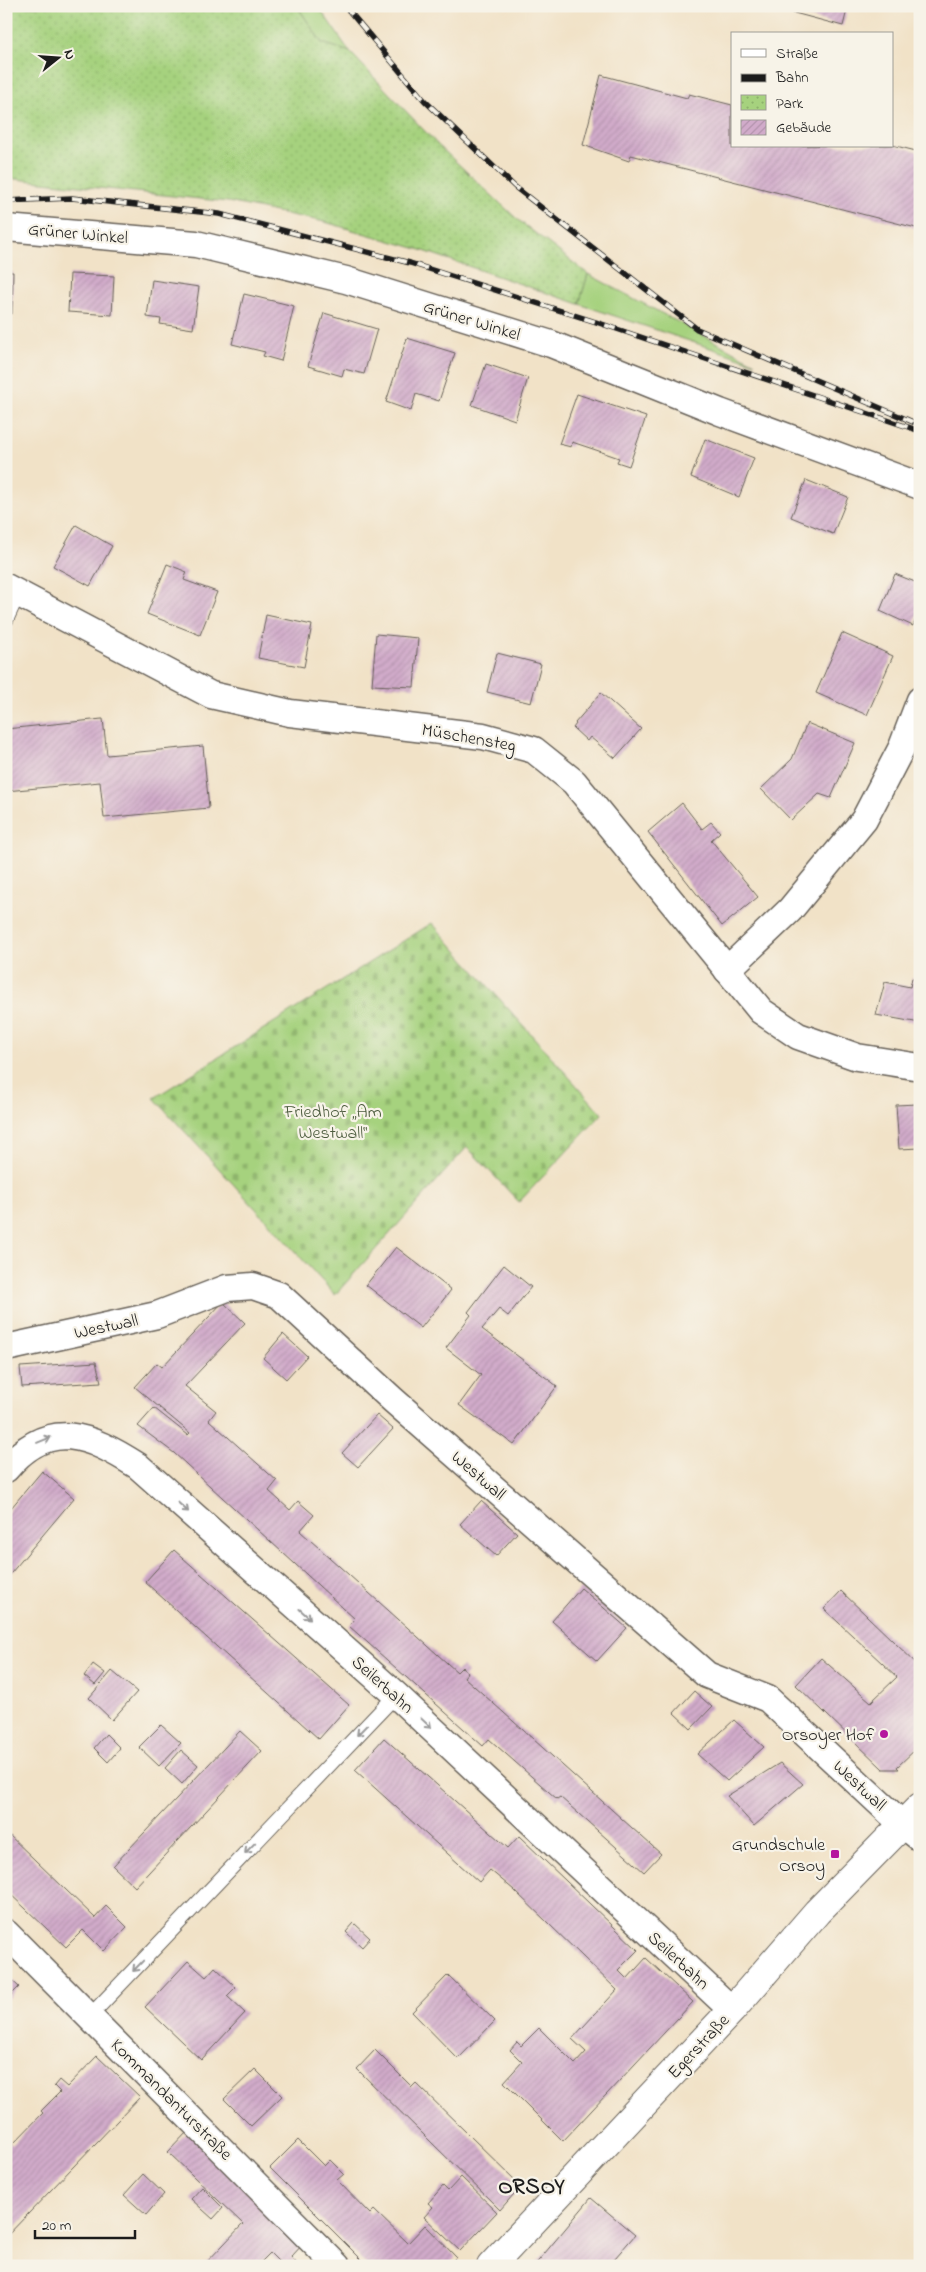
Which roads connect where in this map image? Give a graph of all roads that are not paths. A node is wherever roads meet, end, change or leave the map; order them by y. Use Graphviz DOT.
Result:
graph roads {
  1 [pos="6,228"];
  2 [pos="920,486"];
  3 [pos="12,590"];
  4 [pos="6,620"];
  5 [pos="920,700"];
  6 [pos="727,970"];
  7 [pos="920,1067"];
  8 [pos="6,1348"];
  9 [pos="6,1469"];
  10 [pos="396,1695"];
  11 [pos="914,1823"];
  12 [pos="6,1933"];
  13 [pos="732,2010"];
  14 [pos="90,2016"];
  15 [pos="337,2266"];
  16 [pos="491,2266"];
  1 -- 2 [label="street, Grüner Winkel"];
  3 -- 4 [label="lane"];
  3 -- 6 [label="street, Müschensteg"];
  5 -- 6 [label="street"];
  6 -- 7 [label="street, Müschensteg"];
  8 -- 11 [label="street, Westwall"];
  9 -- 10 [label="street, Seilerbahn, one-way"];
  10 -- 13 [label="street, Seilerbahn, one-way"];
  10 -- 14 [label="lane, one-way"];
  11 -- 13 [label="street, Egerstraße"];
  12 -- 14 [label="street, Kommandanturstraße"];
  13 -- 16 [label="street, Egerstraße"];
  14 -- 15 [label="street, Kommandanturstraße"];
}
